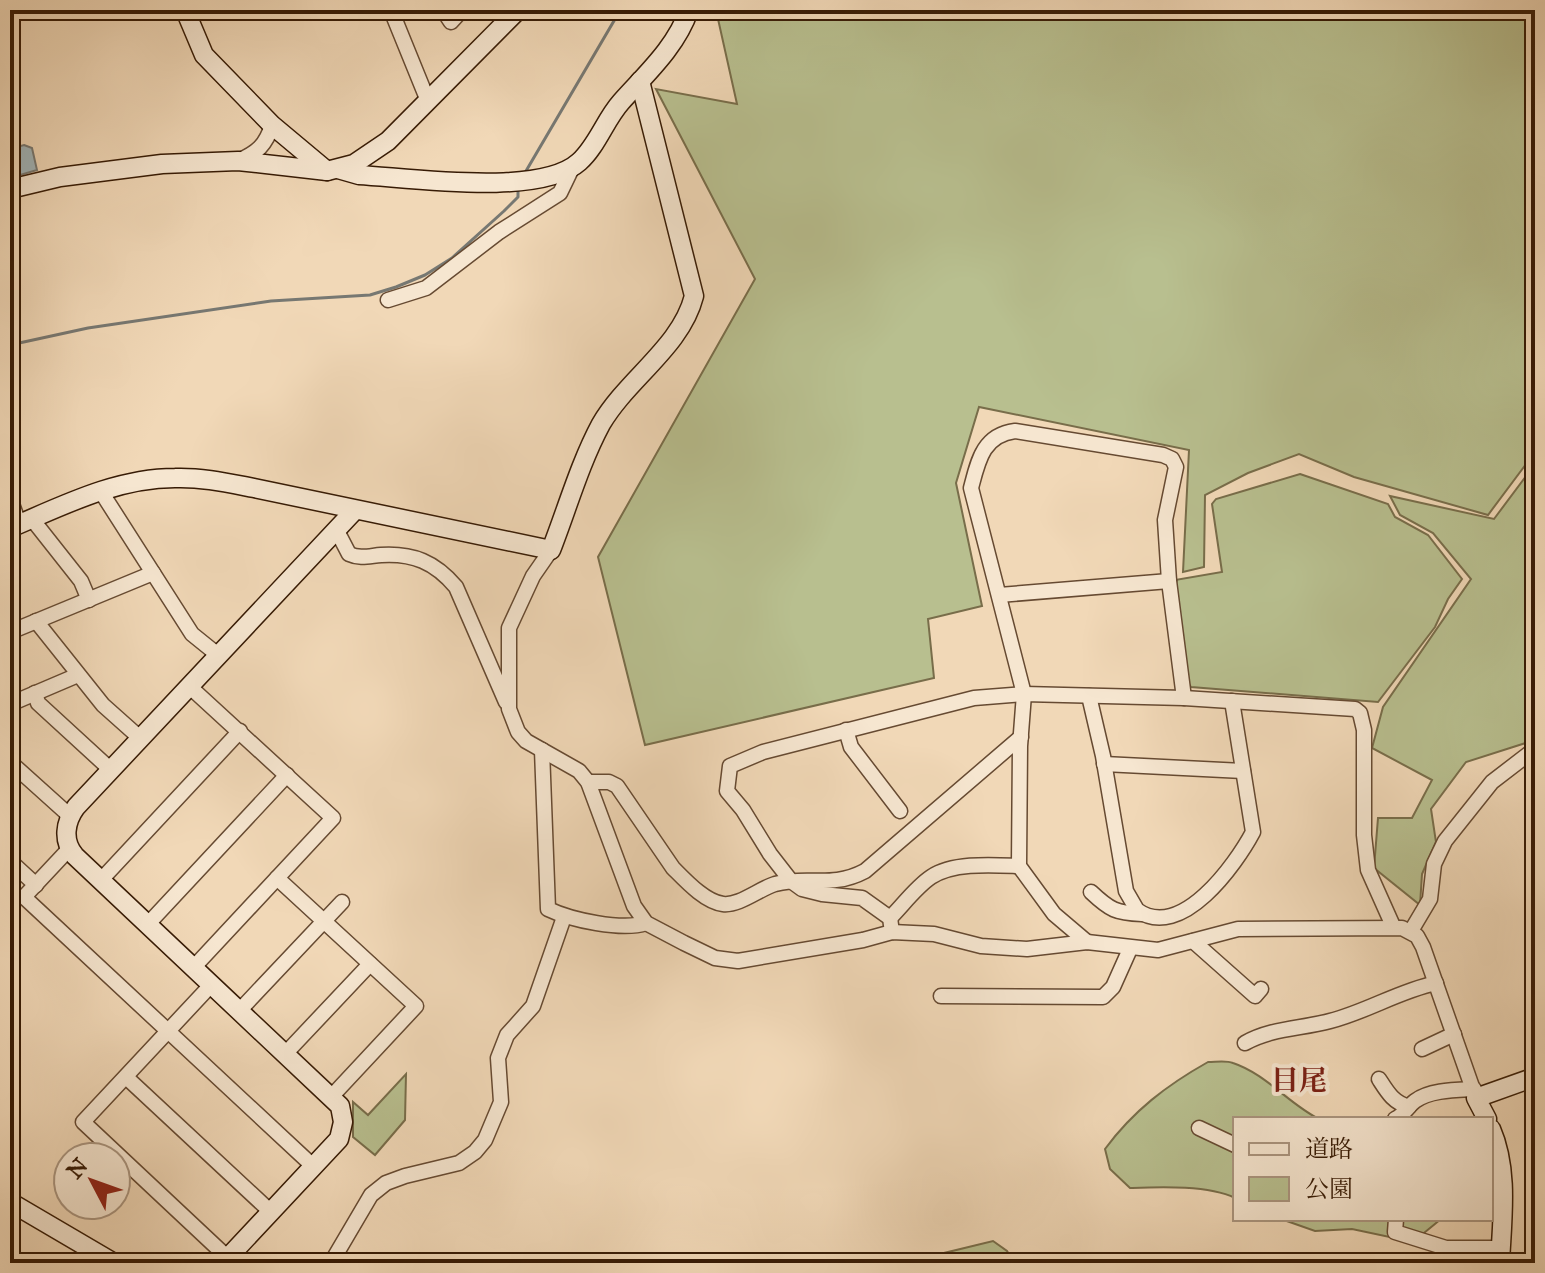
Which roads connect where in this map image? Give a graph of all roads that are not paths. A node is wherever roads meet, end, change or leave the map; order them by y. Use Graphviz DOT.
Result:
graph roads {
  1 [pos="185,10"];
  2 [pos="391,10"];
  3 [pos="443,10"];
  4 [pos="462,10"];
  5 [pos="518,10"];
  6 [pos="689,10"];
  7 [pos="640,81"];
  8 [pos="428,101"];
  9 [pos="272,125"];
  10 [pos="238,161"];
  11 [pos="573,166"];
  12 [pos="332,170"];
  13 [pos="10,189"];
  14 [pos="388,300"];
  15 [pos="100,490"];
  16 [pos="10,498"];
  17 [pos="354,511"];
  18 [pos="20,524"];
  19 [pos="336,529"];
  20 [pos="551,550"];
  21 [pos="153,573"];
  22 [pos="1169,581"];
  23 [pos="999,595"];
  24 [pos="89,600"];
  25 [pos="36,621"];
  26 [pos="10,632"];
  27 [pos="218,655"];
  28 [pos="78,675"];
  29 [pos="189,686"];
  30 [pos="35,693"];
  31 [pos="1024,694"];
  32 [pos="1089,696"];
  33 [pos="1184,698"];
  34 [pos="1232,701"];
  35 [pos="10,704"];
  36 [pos="509,709"];
  37 [pos="846,730"];
  38 [pos="240,731"];
  39 [pos="1021,737"];
  40 [pos="140,738"];
  41 [pos="1535,749"];
  42 [pos="542,750"];
  43 [pos="10,762"];
  44 [pos="1104,764"];
  45 [pos="111,770"];
  46 [pos="1243,771"];
  47 [pos="287,775"];
  48 [pos="588,782"];
  49 [pos="900,811"];
  50 [pos="70,816"];
  51 [pos="69,849"];
  52 [pos="10,861"];
  53 [pos="1019,866"];
  54 [pos="277,878"];
  55 [pos="101,880"];
  56 [pos="791,881"];
  57 [pos="36,885"];
  58 [pos="1091,892"];
  59 [pos="342,902"];
  60 [pos="1142,914"];
  61 [pos="564,917"];
  62 [pos="324,921"];
  63 [pos="646,923"];
  64 [pos="148,924"];
  65 [pos="891,925"];
  66 [pos="1393,926"];
  67 [pos="1411,931"];
  68 [pos="1193,941"];
  69 [pos="1087,942"];
  70 [pos="1130,949"];
  71 [pos="370,964"];
  72 [pos="194,967"];
  73 [pos="1436,983"];
  74 [pos="212,984"];
  75 [pos="1261,989"];
  76 [pos="941,996"];
  77 [pos="240,1010"];
  78 [pos="169,1031"];
  79 [pos="1454,1034"];
  80 [pos="1245,1043"];
  81 [pos="1422,1049"];
  82 [pos="286,1053"];
  83 [pos="126,1077"];
  84 [pos="1535,1077"];
  85 [pos="1379,1079"];
  86 [pos="1475,1093"];
  87 [pos="332,1096"];
  88 [pos="1401,1115"];
  89 [pos="1486,1117"];
  90 [pos="1199,1128"];
  91 [pos="1493,1134"];
  92 [pos="1233,1144"];
  93 [pos="314,1167"];
  94 [pos="10,1202"];
  95 [pos="271,1212"];
  96 [pos="1396,1221"];
  97 [pos="1500,1255"];
  98 [pos="225,1260"];
  99 [pos="114,1263"];
  100 [pos="331,1263"];
  1 -- 9 [label="street"];
  2 -- 8 [label="street"];
  3 -- 4 [label="street"];
  5 -- 8 [label="street"];
  6 -- 7 [label="street"];
  7 -- 11 [label="street"];
  7 -- 20 [label="street"];
  8 -- 12 [label="street"];
  9 -- 10 [label="street"];
  9 -- 12 [label="street"];
  10 -- 12 [label="street"];
  10 -- 13 [label="street"];
  11 -- 12 [label="street"];
  11 -- 14 [label="street"];
  15 -- 17 [label="street"];
  15 -- 18 [label="street"];
  15 -- 21 [label="street"];
  16 -- 18 [label="street"];
  17 -- 19 [label="street"];
  17 -- 20 [label="street"];
  18 -- 24 [label="street"];
  19 -- 27 [label="street"];
  19 -- 36 [label="street"];
  20 -- 36 [label="street"];
  21 -- 24 [label="street"];
  21 -- 27 [label="street"];
  22 -- 23 [label="street"];
  22 -- 23 [label="street"];
  22 -- 33 [label="street"];
  23 -- 31 [label="street"];
  24 -- 25 [label="street"];
  25 -- 26 [label="street"];
  25 -- 28 [label="street"];
  27 -- 29 [label="street"];
  28 -- 30 [label="street"];
  28 -- 40 [label="street"];
  29 -- 38 [label="street"];
  29 -- 40 [label="street"];
  30 -- 35 [label="street"];
  30 -- 45 [label="street"];
  31 -- 32 [label="street"];
  31 -- 37 [label="street"];
  31 -- 39 [label="street"];
  32 -- 33 [label="street"];
  32 -- 44 [label="street"];
  33 -- 34 [label="street"];
  34 -- 46 [label="street"];
  34 -- 66 [label="street"];
  36 -- 42 [label="street"];
  37 -- 49 [label="street"];
  37 -- 56 [label="street"];
  38 -- 47 [label="street"];
  38 -- 55 [label="street"];
  39 -- 53 [label="street"];
  39 -- 56 [label="street"];
  40 -- 45 [label="street"];
  41 -- 67 [label="street"];
  42 -- 48 [label="street"];
  42 -- 61 [label="street"];
  43 -- 50 [label="street"];
  44 -- 46 [label="street"];
  44 -- 60 [label="street"];
  45 -- 50 [label="street"];
  46 -- 60 [label="street"];
  47 -- 54 [label="street"];
  47 -- 64 [label="street"];
  48 -- 56 [label="street"];
  48 -- 63 [label="street"];
  50 -- 51 [label="street"];
  51 -- 55 [label="street"];
  51 -- 57 [label="street"];
  52 -- 57 [label="street"];
  53 -- 65 [label="street"];
  53 -- 69 [label="street"];
  54 -- 62 [label="street"];
  54 -- 72 [label="street"];
  55 -- 64 [label="street"];
  56 -- 65 [label="street"];
  57 -- 78 [label="street"];
  58 -- 60 [label="street"];
  59 -- 62 [label="street"];
  61 -- 63 [label="street"];
  61 -- 100 [label="street"];
  62 -- 71 [label="street"];
  62 -- 77 [label="street"];
  63 -- 65 [label="street"];
  64 -- 72 [label="street"];
  65 -- 69 [label="street"];
  66 -- 67 [label="street"];
  66 -- 68 [label="street"];
  67 -- 73 [label="street"];
  68 -- 70 [label="street"];
  68 -- 75 [label="street"];
  69 -- 70 [label="street"];
  70 -- 76 [label="street"];
  71 -- 82 [label="street"];
  71 -- 87 [label="street"];
  72 -- 74 [label="street"];
  73 -- 79 [label="street"];
  73 -- 80 [label="street"];
  74 -- 77 [label="street"];
  74 -- 78 [label="street"];
  77 -- 82 [label="street"];
  78 -- 83 [label="street"];
  78 -- 93 [label="street"];
  79 -- 81 [label="street"];
  79 -- 86 [label="street"];
  82 -- 87 [label="street"];
  83 -- 95 [label="street"];
  83 -- 98 [label="street"];
  84 -- 86 [label="street"];
  85 -- 88 [label="street"];
  86 -- 88 [label="street"];
  86 -- 89 [label="street"];
  87 -- 93 [label="street"];
  90 -- 92 [label="street"];
  91 -- 97 [label="street"];
  93 -- 95 [label="street"];
  94 -- 99 [label="street"];
  95 -- 98 [label="street"];
  96 -- 97 [label="street"];
}
